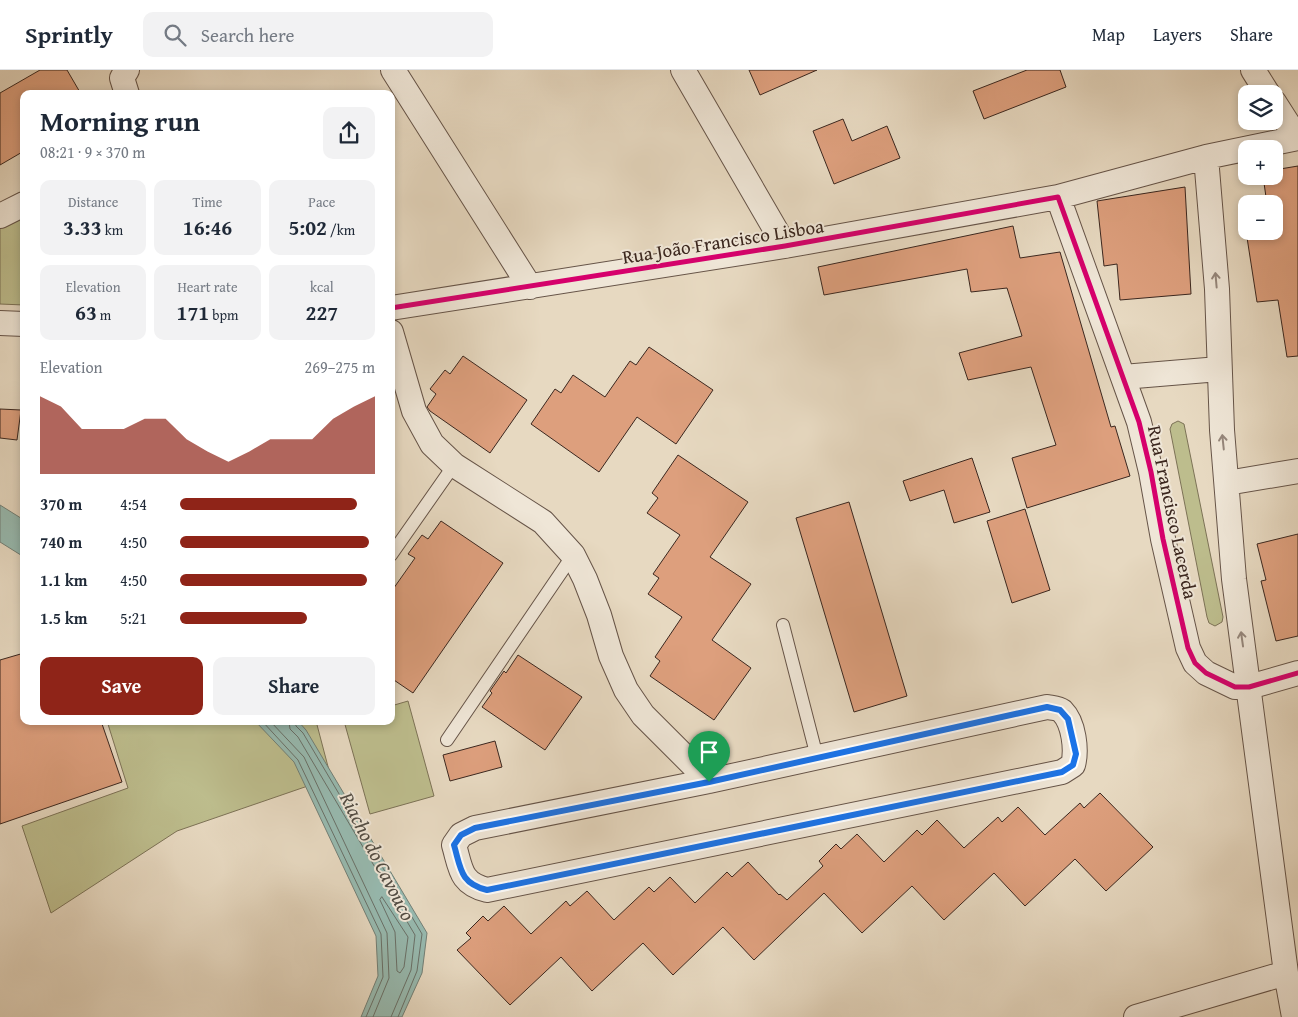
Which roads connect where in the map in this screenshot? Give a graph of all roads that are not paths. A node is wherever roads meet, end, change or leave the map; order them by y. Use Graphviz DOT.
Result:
graph roads {
  1 [pos="393,70"];
  2 [pos="683,70"];
  3 [pos="1253,70"];
  4 [pos="1262,85"];
  5 [pos="1283,116"];
  6 [pos="1297,138"];
  7 [pos="1206,157"];
  8 [pos="1058,197"];
  9 [pos="20,206"];
  10 [pos="0,216"];
  11 [pos="785,246"];
  12 [pos="530,287"];
  13 [pos="395,307"];
  14 [pos="0,323"];
  15 [pos="20,324"];
  16 [pos="395,346"];
  17 [pos="1219,369"];
  18 [pos="1123,377"];
  19 [pos="454,465"];
  20 [pos="1298,471"];
  21 [pos="1227,484"];
  22 [pos="395,549"];
  23 [pos="573,554"];
  24 [pos="782,625"];
  25 [pos="1298,673"];
  26 [pos="1250,687"];
  27 [pos="447,740"];
  28 [pos="817,757"];
  29 [pos="709,782"];
  30 [pos="1286,973"];
  31 [pos="1136,1017"];
  32 [pos="1294,1017"];
  1 -- 12 [label="street"];
  2 -- 11 [label="street"];
  3 -- 4 [label="street"];
  5 -- 6 [label="street"];
  6 -- 7 [label="street, Rua João Francisco Lisboa"];
  7 -- 8 [label="street, Rua João Francisco Lisboa"];
  17 -- 7 [label="street, one-way"];
  8 -- 11 [label="street, Rua João Francisco Lisboa"];
  8 -- 18 [label="street, Rua Francisco Lacerda"];
  9 -- 10 [label="street"];
  11 -- 12 [label="street, Rua João Francisco Lisboa"];
  12 -- 13 [label="street, Rua João Francisco Lisboa"];
  14 -- 15 [label="street"];
  16 -- 19 [label="street"];
  17 -- 18 [label="street"];
  21 -- 17 [label="street, one-way"];
  18 -- 26 [label="street, Rua Francisco Lacerda"];
  19 -- 22 [label="lane"];
  19 -- 23 [label="street"];
  20 -- 21 [label="street"];
  26 -- 21 [label="street, one-way"];
  23 -- 27 [label="lane"];
  23 -- 29 [label="street"];
  24 -- 28 [label="lane"];
  25 -- 26 [label="street"];
  26 -- 30 [label="street"];
  28 -- 29 [label="street"];
  28 -- 29 [label="street"];
  30 -- 31 [label="street"];
  30 -- 32 [label="street"];
}
